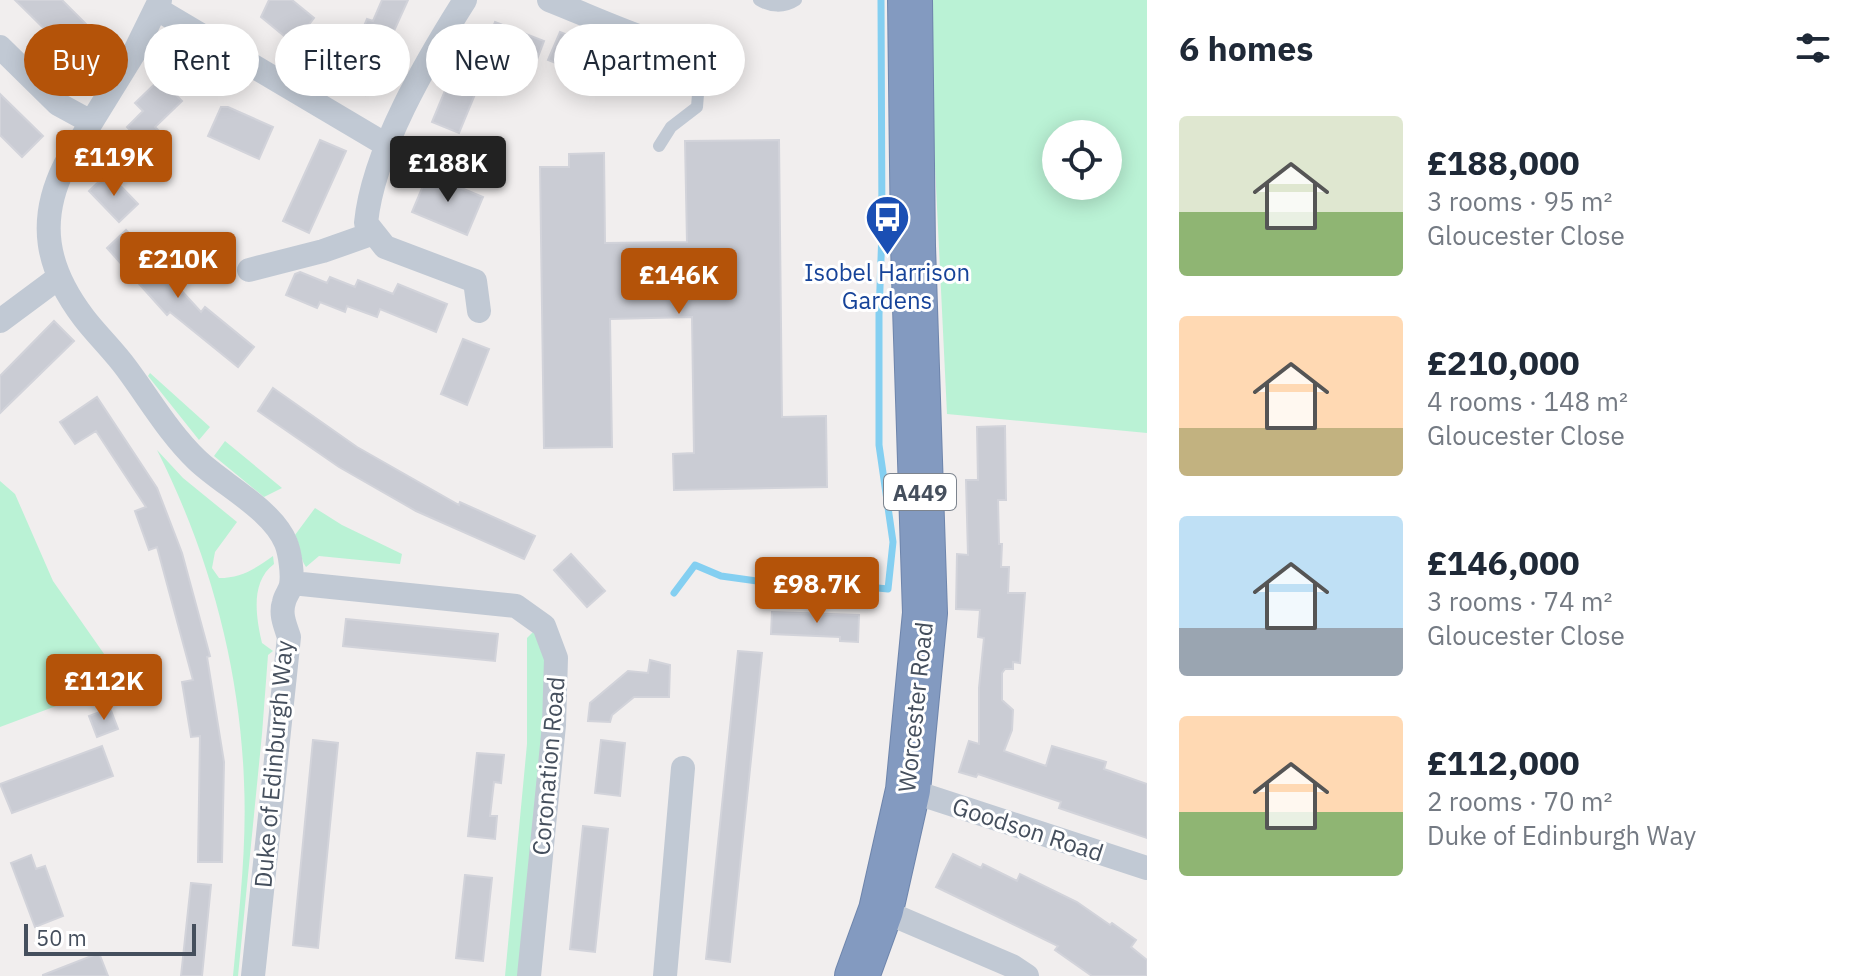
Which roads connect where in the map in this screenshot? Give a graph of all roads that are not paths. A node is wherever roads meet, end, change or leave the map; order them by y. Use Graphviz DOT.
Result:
graph roads {
  1 [pos="465,0"];
  2 [pos="549,0"];
  3 [pos="759,0"];
  4 [pos="796,0"];
  5 [pos="910,0"];
  6 [pos="159,4"];
  7 [pos="608,24"];
  8 [pos="0,47"];
  9 [pos="700,96"];
  10 [pos="91,122"];
  11 [pos="388,146"];
  12 [pos="659,146"];
  13 [pos="374,233"];
  14 [pos="249,270"];
  15 [pos="58,278"];
  16 [pos="479,311"];
  17 [pos="0,321"];
  18 [pos="292,583"];
  19 [pos="683,768"];
  20 [pos="908,790"];
  21 [pos="1147,868"];
  22 [pos="881,910"];
  23 [pos="253,976"];
  24 [pos="529,976"];
  25 [pos="665,976"];
  26 [pos="857,976"];
  27 [pos="1027,976"];
  1 -- 11 [label="street"];
  2 -- 7 [label="street"];
  3 -- 4 [label="lane"];
  5 -- 20 [label="highway, Worcester Road / A449"];
  6 -- 10 [label="street, Duke of Edinburgh Way"];
  6 -- 11 [label="street"];
  8 -- 10 [label="street"];
  9 -- 12 [label="lane"];
  10 -- 15 [label="street, Duke of Edinburgh Way"];
  11 -- 13 [label="street"];
  13 -- 14 [label="street"];
  13 -- 16 [label="street"];
  15 -- 17 [label="street"];
  15 -- 18 [label="street, Duke of Edinburgh Way"];
  18 -- 23 [label="street, Duke of Edinburgh Way"];
  18 -- 24 [label="street, Coronation Road"];
  19 -- 25 [label="street"];
  20 -- 21 [label="street, Goodson Road"];
  20 -- 22 [label="highway, Worcester Road / A449"];
  22 -- 26 [label="highway, Worcester Road / A449"];
  22 -- 27 [label="street"];
}
